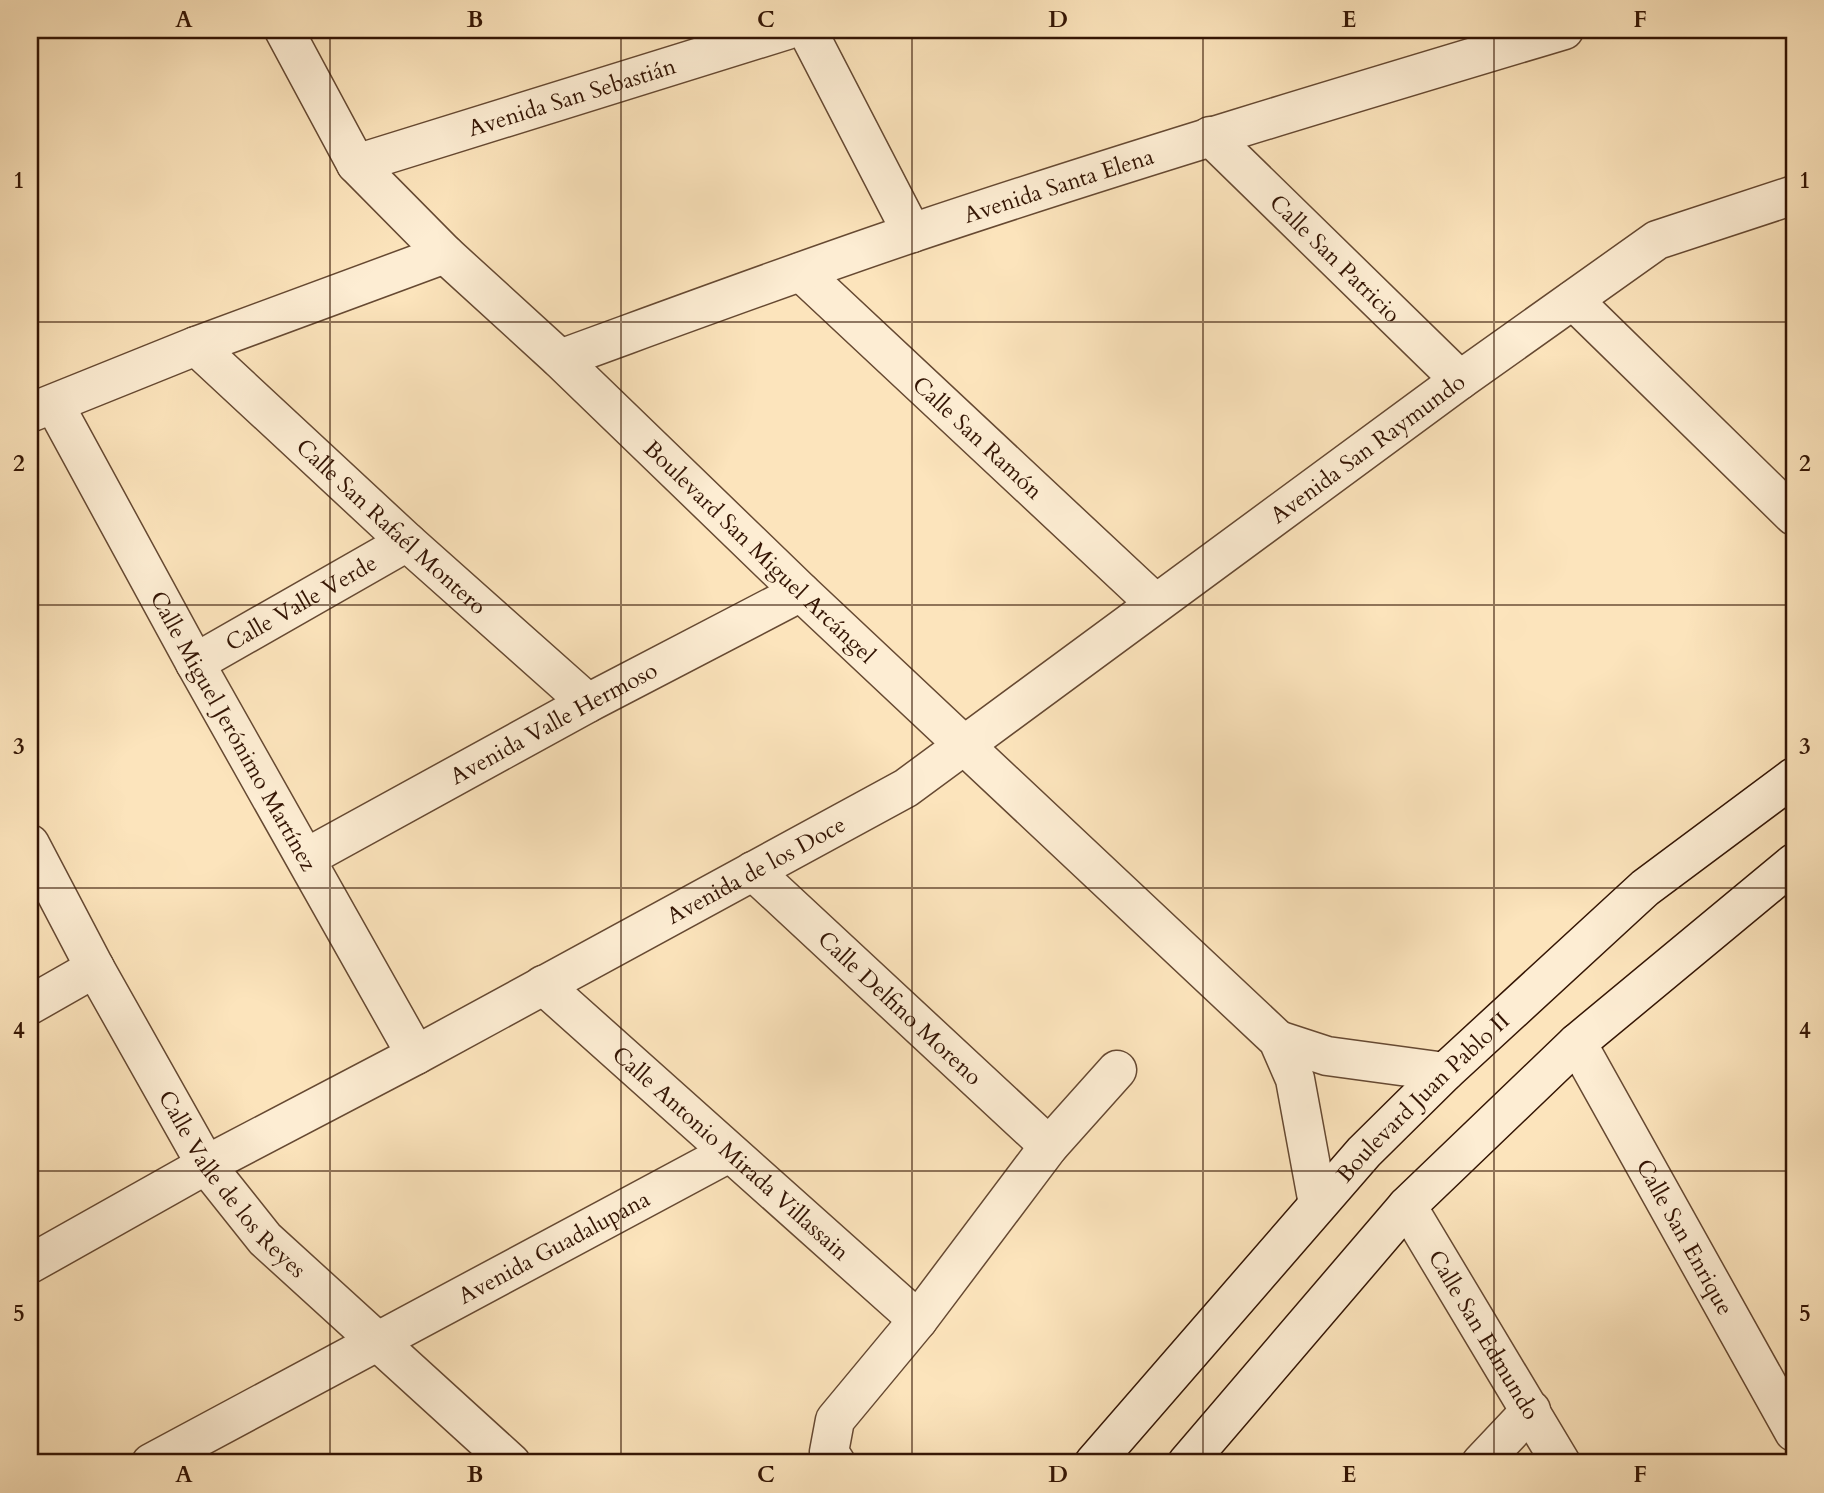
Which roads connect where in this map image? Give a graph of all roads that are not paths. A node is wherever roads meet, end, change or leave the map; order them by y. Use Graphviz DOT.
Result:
graph roads {
  1 [pos="284,30"];
  2 [pos="788,30"];
  3 [pos="807,30"];
  4 [pos="1564,30"];
  5 [pos="1210,136"];
  6 [pos="356,164"];
  7 [pos="1793,197"];
  8 [pos="912,233"];
  9 [pos="445,254"];
  10 [pos="801,272"];
  11 [pos="1573,300"];
  12 [pos="196,346"];
  13 [pos="560,359"];
  14 [pos="1460,380"];
  15 [pos="42,408"];
  16 [pos="1794,516"];
  17 [pos="407,542"];
  18 [pos="801,592"];
  19 [pos="1155,603"];
  20 [pos="195,663"];
  21 [pos="588,703"];
  22 [pos="963,745"];
  23 [pos="1791,785"];
  24 [pos="30,844"];
  25 [pos="306,858"];
  26 [pos="1794,863"];
  27 [pos="753,871"];
  28 [pos="95,968"];
  29 [pos="543,985"];
  30 [pos="30,1005"];
  31 [pos="1278,1040"];
  32 [pos="1577,1043"];
  33 [pos="416,1055"];
  34 [pos="1117,1070"];
  35 [pos="1445,1072"];
  36 [pos="1049,1146"];
  37 [pos="729,1153"];
  38 [pos="206,1165"];
  39 [pos="1318,1204"];
  40 [pos="1408,1206"];
  41 [pos="30,1264"];
  42 [pos="918,1320"];
  43 [pos="377,1342"];
  44 [pos="1531,1410"];
  45 [pos="1794,1432"];
  46 [pos="151,1463"];
  47 [pos="512,1463"];
  48 [pos="836,1463"];
  49 [pos="1094,1463"];
  50 [pos="1187,1463"];
  51 [pos="1481,1463"];
  52 [pos="1561,1463"];
  1 -- 6 [label="street, Boulevard San Miguel Arcángel"];
  2 -- 6 [label="street, Avenida San Sebastián"];
  3 -- 8 [label="street"];
  4 -- 5 [label="street, Avenida Santa Elena"];
  5 -- 8 [label="street, Avenida Santa Elena"];
  5 -- 14 [label="street, Calle San Patricio"];
  6 -- 9 [label="street, Boulevard San Miguel Arcángel"];
  7 -- 11 [label="street, Avenida San Raymundo"];
  8 -- 10 [label="street, Avenida Santa Elena"];
  9 -- 12 [label="street"];
  9 -- 13 [label="street, Boulevard San Miguel Arcángel"];
  10 -- 13 [label="street, Avenida Santa Elena"];
  10 -- 19 [label="street, Calle San Ramón"];
  11 -- 14 [label="street, Avenida San Raymundo"];
  11 -- 16 [label="street"];
  12 -- 15 [label="street"];
  12 -- 17 [label="street, Calle San Rafaél Montero"];
  13 -- 18 [label="street, Boulevard San Miguel Arcángel"];
  14 -- 19 [label="street, Avenida San Raymundo"];
  15 -- 20 [label="street, Calle Miguel Jerónimo Martínez"];
  17 -- 20 [label="street, Calle Valle Verde"];
  17 -- 21 [label="street, Calle San Rafaél Montero"];
  18 -- 21 [label="street, Avenida Valle Hermoso"];
  18 -- 22 [label="street, Boulevard San Miguel Arcángel"];
  19 -- 22 [label="street, Avenida San Raymundo"];
  20 -- 25 [label="street, Calle Miguel Jerónimo Martínez"];
  21 -- 25 [label="street, Avenida Valle Hermoso"];
  22 -- 27 [label="street, Avenida de los Doce"];
  22 -- 31 [label="street, Boulevard San Miguel Arcángel"];
  23 -- 35 [label="street, Boulevard Juan Pablo II"];
  24 -- 28 [label="street, Calle Valle de los Reyes"];
  25 -- 33 [label="street, Calle Miguel Jerónimo Martínez"];
  26 -- 32 [label="street"];
  27 -- 29 [label="street, Avenida de los Doce"];
  27 -- 36 [label="street, Calle Delfino Moreno"];
  28 -- 30 [label="street"];
  28 -- 38 [label="street, Calle Valle de los Reyes"];
  29 -- 33 [label="street, Avenida de los Doce"];
  29 -- 37 [label="street, Calle Antonio Mirada Villassain"];
  31 -- 35 [label="street, Boulevard San Miguel Arcángel"];
  31 -- 39 [label="street, Boulevard San Miguel Arcángel"];
  32 -- 40 [label="street"];
  32 -- 45 [label="street, Calle San Enrique"];
  33 -- 38 [label="street"];
  34 -- 36 [label="street"];
  35 -- 39 [label="street, Boulevard Juan Pablo II"];
  36 -- 42 [label="street"];
  37 -- 42 [label="street, Calle Antonio Mirada Villassain"];
  37 -- 43 [label="street, Avenida Guadalupana"];
  38 -- 41 [label="street"];
  38 -- 43 [label="street, Calle Valle de los Reyes"];
  39 -- 49 [label="street, Boulevard Juan Pablo II"];
  40 -- 44 [label="street, Calle San Edmundo"];
  40 -- 50 [label="street"];
  42 -- 48 [label="street"];
  43 -- 46 [label="street, Avenida Guadalupana"];
  43 -- 47 [label="street, Calle Valle de los Reyes"];
  44 -- 51 [label="street"];
  44 -- 52 [label="street, Calle San Edmundo"];
}
